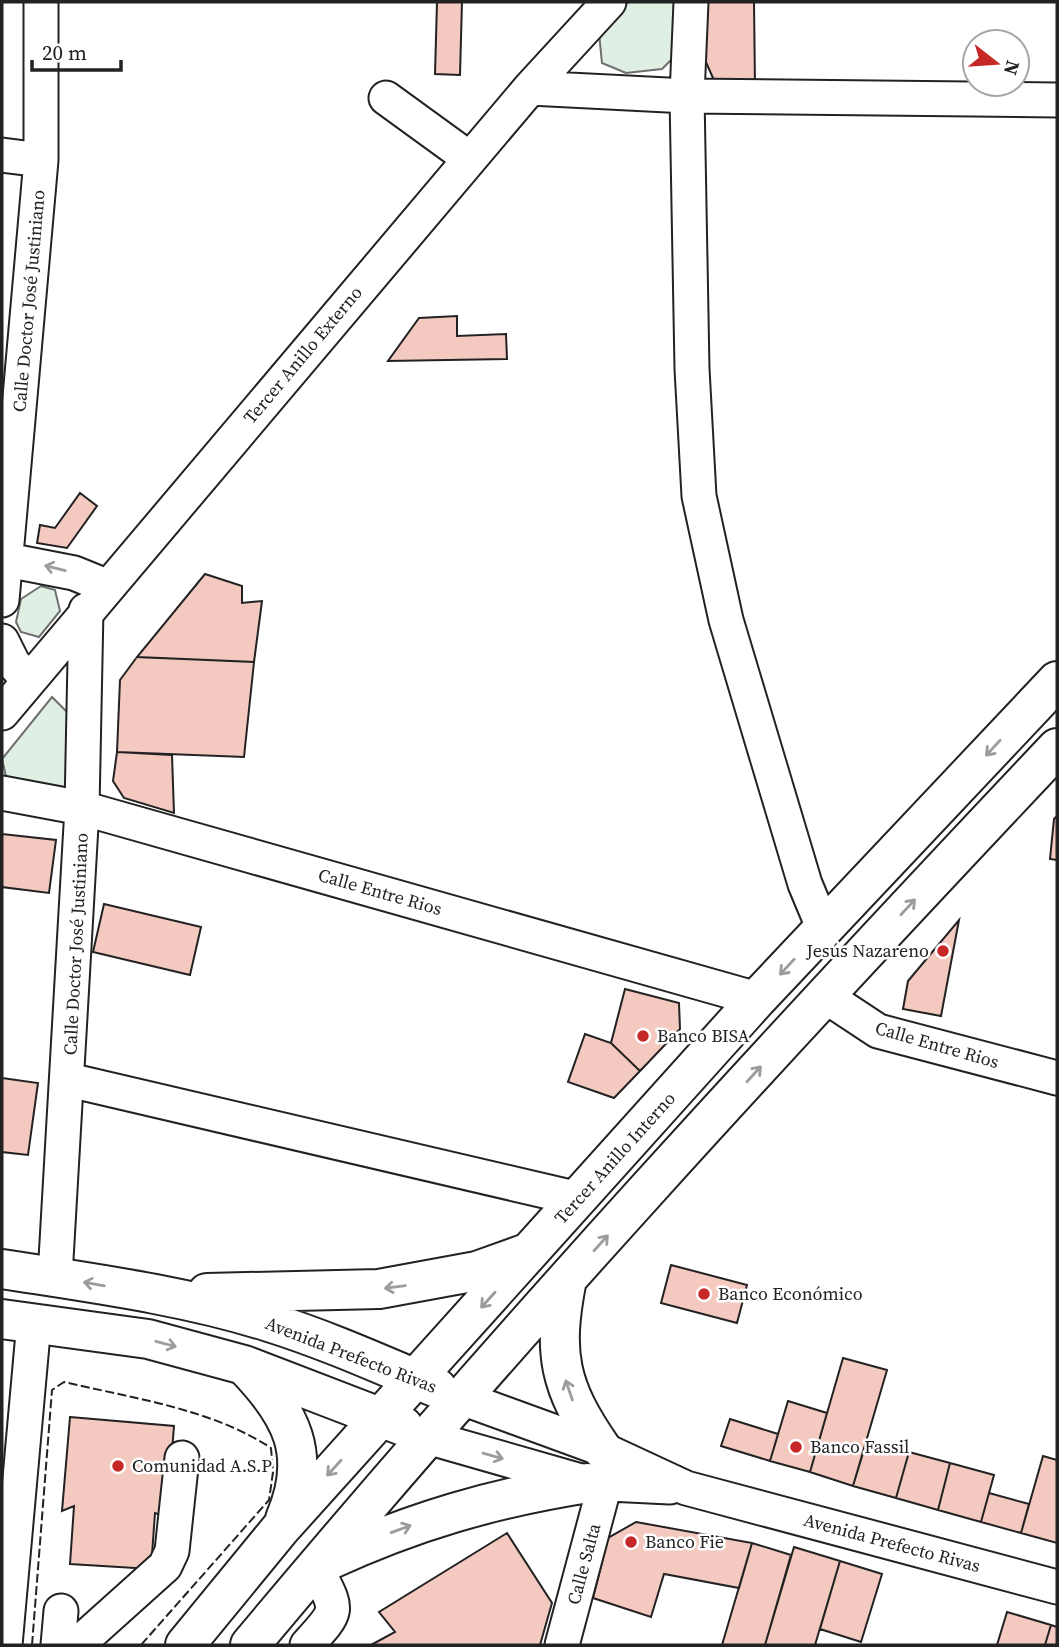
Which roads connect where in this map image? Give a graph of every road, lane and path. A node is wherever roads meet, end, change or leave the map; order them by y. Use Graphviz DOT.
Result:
graph roads {
  1 [pos="41,2"];
  2 [pos="609,2"];
  3 [pos="691,2"];
  4 [pos="530,88"];
  5 [pos="687,96"];
  6 [pos="386,98"];
  7 [pos="1057,100"];
  8 [pos="2,155"];
  9 [pos="470,159"];
  10 [pos="41,160"];
  11 [pos="4,560"];
  12 [pos="96,598"];
  13 [pos="2,600"];
  14 [pos="2,641"];
  15 [pos="29,681"];
  16 [pos="1057,681"];
  17 [pos="2,713"];
  18 [pos="1023,716"];
  19 [pos="1057,748"];
  20 [pos="2,793"];
  21 [pos="82,808"];
  22 [pos="1001,808"];
  23 [pos="823,928"];
  24 [pos="824,996"];
  25 [pos="757,999"];
  26 [pos="1057,1078"];
  27 [pos="69,1080"];
  28 [pos="579,1199"];
  29 [pos="532,1251"];
  30 [pos="2,1269"];
  31 [pos="55,1278"];
  32 [pos="568,1279"];
  33 [pos="153,1294"];
  34 [pos="18,1320"];
  35 [pos="244,1365"];
  36 [pos="416,1380"];
  37 [pos="462,1398"];
  38 [pos="380,1416"];
  39 [pos="427,1437"];
  40 [pos="182,1458"];
  41 [pos="598,1472"];
  42 [pos="281,1528"];
  43 [pos="316,1567"];
  44 [pos="1057,1587"];
  45 [pos="61,1611"];
  46 [pos="5,1645"];
  47 [pos="74,1645"];
  48 [pos="185,1645"];
  49 [pos="250,1645"];
  50 [pos="307,1645"];
  51 [pos="562,1645"];
  1 -- 10 [label="street, Calle Doctor José Justiniano"];
  2 -- 4 [label="street, Tercer Anillo Externo"];
  3 -- 5 [label="street"];
  4 -- 5 [label="street"];
  4 -- 9 [label="street, Tercer Anillo Externo"];
  5 -- 7 [label="street"];
  5 -- 23 [label="street"];
  6 -- 9 [label="street"];
  8 -- 10 [label="street"];
  9 -- 12 [label="street, Tercer Anillo Externo"];
  10 -- 11 [label="street, Calle Doctor José Justiniano"];
  12 -- 11 [label="street, one-way"];
  11 -- 13 [label="street, Calle Doctor José Justiniano"];
  12 -- 15 [label="street, Tercer Anillo Externo"];
  12 -- 21 [label="street, Calle Doctor José Justiniano"];
  14 -- 15 [label="street"];
  15 -- 17 [label="street, Tercer Anillo Externo"];
  16 -- 18 [label="main road, Tercer Anillo Interno"];
  18 -- 22 [label="main road"];
  18 -- 23 [label="main road, Tercer Anillo Interno, one-way"];
  19 -- 22 [label="main road"];
  20 -- 21 [label="street, Calle Entre Rios"];
  21 -- 25 [label="street, Calle Entre Rios"];
  21 -- 27 [label="street, Calle Doctor José Justiniano"];
  24 -- 22 [label="main road, one-way"];
  23 -- 25 [label="main road, Tercer Anillo Interno, one-way"];
  24 -- 26 [label="street, Calle Entre Rios"];
  32 -- 24 [label="main road, one-way"];
  25 -- 28 [label="main road, Tercer Anillo Interno"];
  27 -- 28 [label="street"];
  27 -- 31 [label="street, Calle Doctor José Justiniano"];
  28 -- 29 [label="main road, Tercer Anillo Interno"];
  29 -- 33 [label="main road, one-way"];
  29 -- 36 [label="main road, Tercer Anillo Interno, one-way"];
  30 -- 31 [label="main road, Avenida Prefecto Rivas"];
  33 -- 31 [label="main road, Avenida Prefecto Rivas, one-way"];
  32 -- 37 [label="main road"];
  41 -- 32 [label="main road, one-way"];
  33 -- 36 [label="main road, Avenida Prefecto Rivas"];
  34 -- 35 [label="main road, Avenida Prefecto Rivas, one-way"];
  34 -- 46 [label="street"];
  35 -- 38 [label="main road, Avenida Prefecto Rivas"];
  35 -- 42 [label="main road"];
  36 -- 37 [label="main road, Avenida Prefecto Rivas"];
  36 -- 38 [label="main road, Tercer Anillo Interno"];
  37 -- 39 [label="main road"];
  37 -- 41 [label="street, Avenida Prefecto Rivas"];
  38 -- 39 [label="main road, Avenida Prefecto Rivas"];
  38 -- 42 [label="main road, Tercer Anillo Interno, one-way"];
  39 -- 41 [label="street, Avenida Prefecto Rivas, one-way"];
  39 -- 43 [label="main road"];
  40 -- 47 [label="street"];
  43 -- 41 [label="main road, one-way"];
  41 -- 44 [label="street, Avenida Prefecto Rivas"];
  41 -- 51 [label="street, Calle Salta"];
  42 -- 48 [label="main road, Tercer Anillo Interno"];
  43 -- 49 [label="main road"];
  43 -- 50 [label="street"];
  45 -- 47 [label="street"];
}
